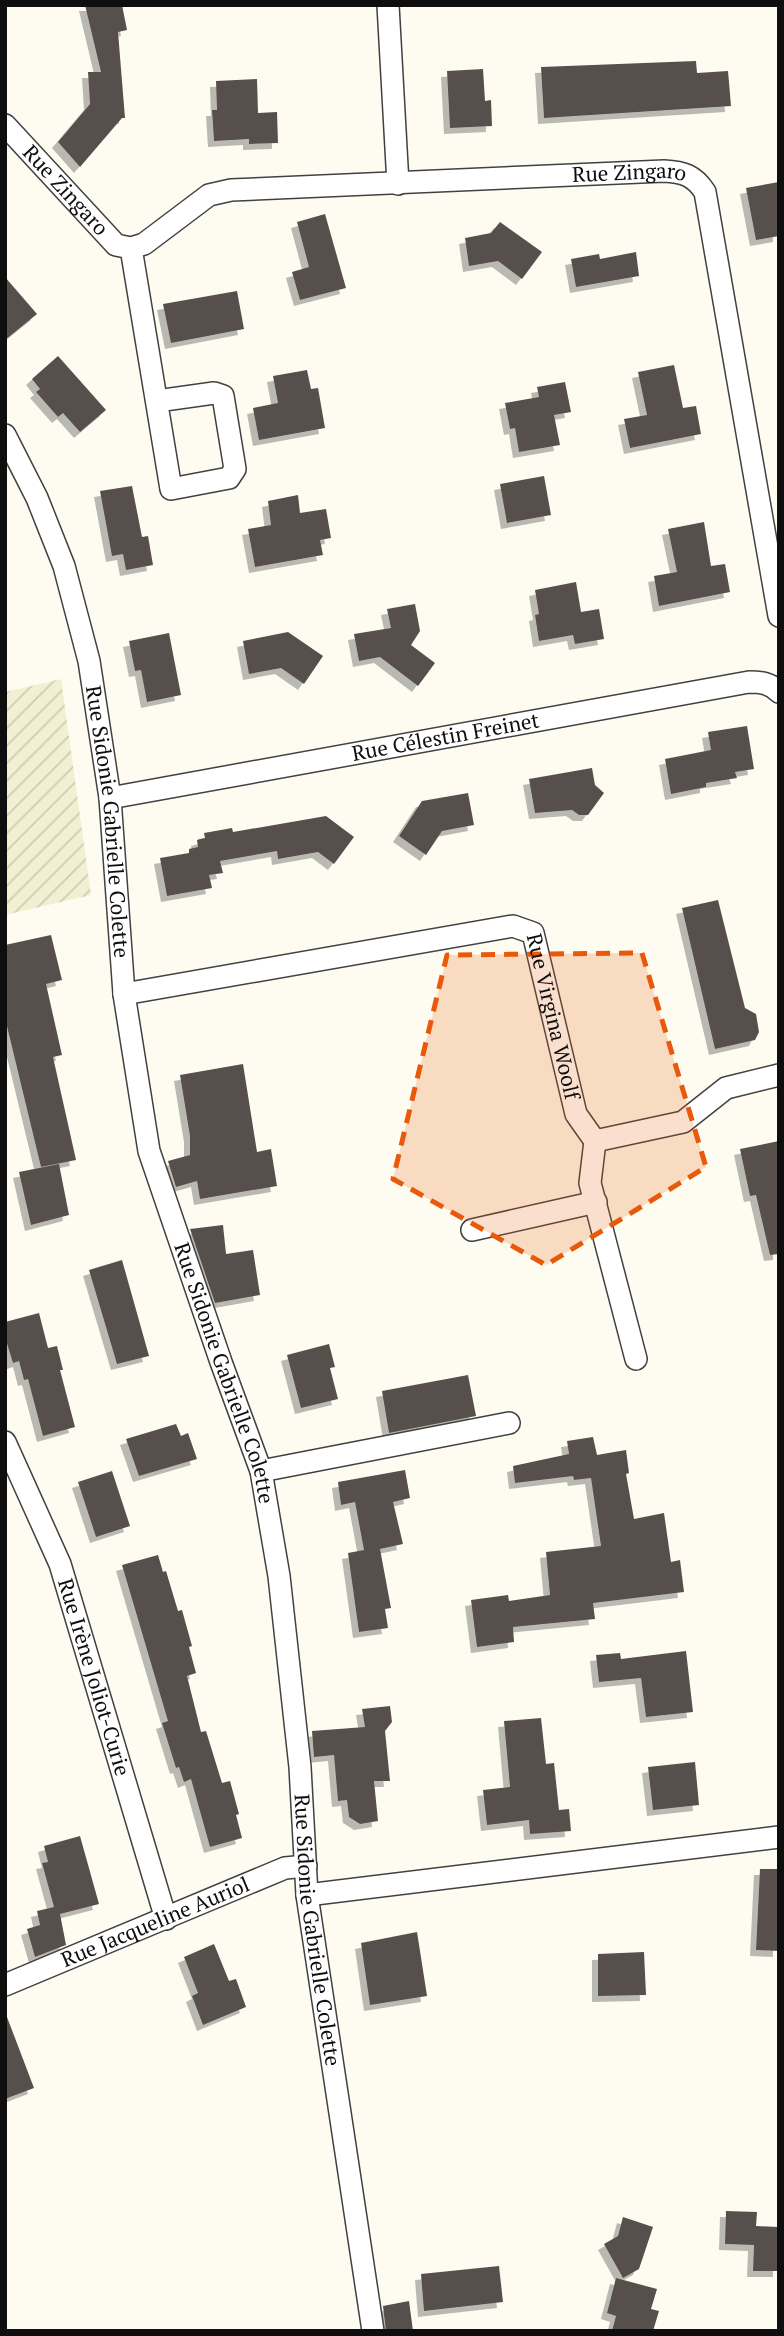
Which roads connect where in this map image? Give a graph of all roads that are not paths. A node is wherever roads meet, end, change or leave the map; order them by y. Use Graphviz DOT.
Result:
graph roads {
  1 [pos="387,5"];
  2 [pos="5,125"];
  3 [pos="398,184"];
  4 [pos="131,248"];
  5 [pos="157,401"];
  6 [pos="5,435"];
  7 [pos="779,617"];
  8 [pos="777,682"];
  9 [pos="110,798"];
  10 [pos="124,994"];
  11 [pos="779,1075"];
  12 [pos="595,1141"];
  13 [pos="596,1202"];
  14 [pos="472,1230"];
  15 [pos="636,1359"];
  16 [pos="509,1423"];
  17 [pos="5,1442"];
  18 [pos="261,1471"];
  19 [pos="779,1837"];
  20 [pos="306,1866"];
  21 [pos="307,1895"];
  22 [pos="166,1919"];
  23 [pos="5,1985"];
  24 [pos="373,2331"];
  1 -- 3 [label="street"];
  2 -- 4 [label="street, Rue Zingaro"];
  3 -- 4 [label="street, Rue Zingaro"];
  3 -- 7 [label="street, Rue Zingaro"];
  4 -- 5 [label="street, Rue Zingaro"];
  5 -- 5 [label="street, Rue Zingaro"];
  6 -- 9 [label="street, Rue Sidonie Gabrielle Colette"];
  8 -- 9 [label="street, Rue Célestin Freinet"];
  9 -- 10 [label="street, Rue Sidonie Gabrielle Colette"];
  10 -- 12 [label="street, Rue Virgina Woolf"];
  10 -- 18 [label="street, Rue Sidonie Gabrielle Colette"];
  11 -- 12 [label="street"];
  12 -- 13 [label="street"];
  13 -- 14 [label="street"];
  13 -- 15 [label="street"];
  16 -- 18 [label="street"];
  17 -- 22 [label="street, Rue Irène Joliot-Curie"];
  18 -- 20 [label="street, Rue Sidonie Gabrielle Colette"];
  19 -- 21 [label="street"];
  20 -- 21 [label="street, Rue Sidonie Gabrielle Colette"];
  20 -- 22 [label="street, Rue Jacqueline Auriol"];
  21 -- 24 [label="street, Rue Sidonie Gabrielle Colette"];
  22 -- 23 [label="street, Rue Jacqueline Auriol"];
}
